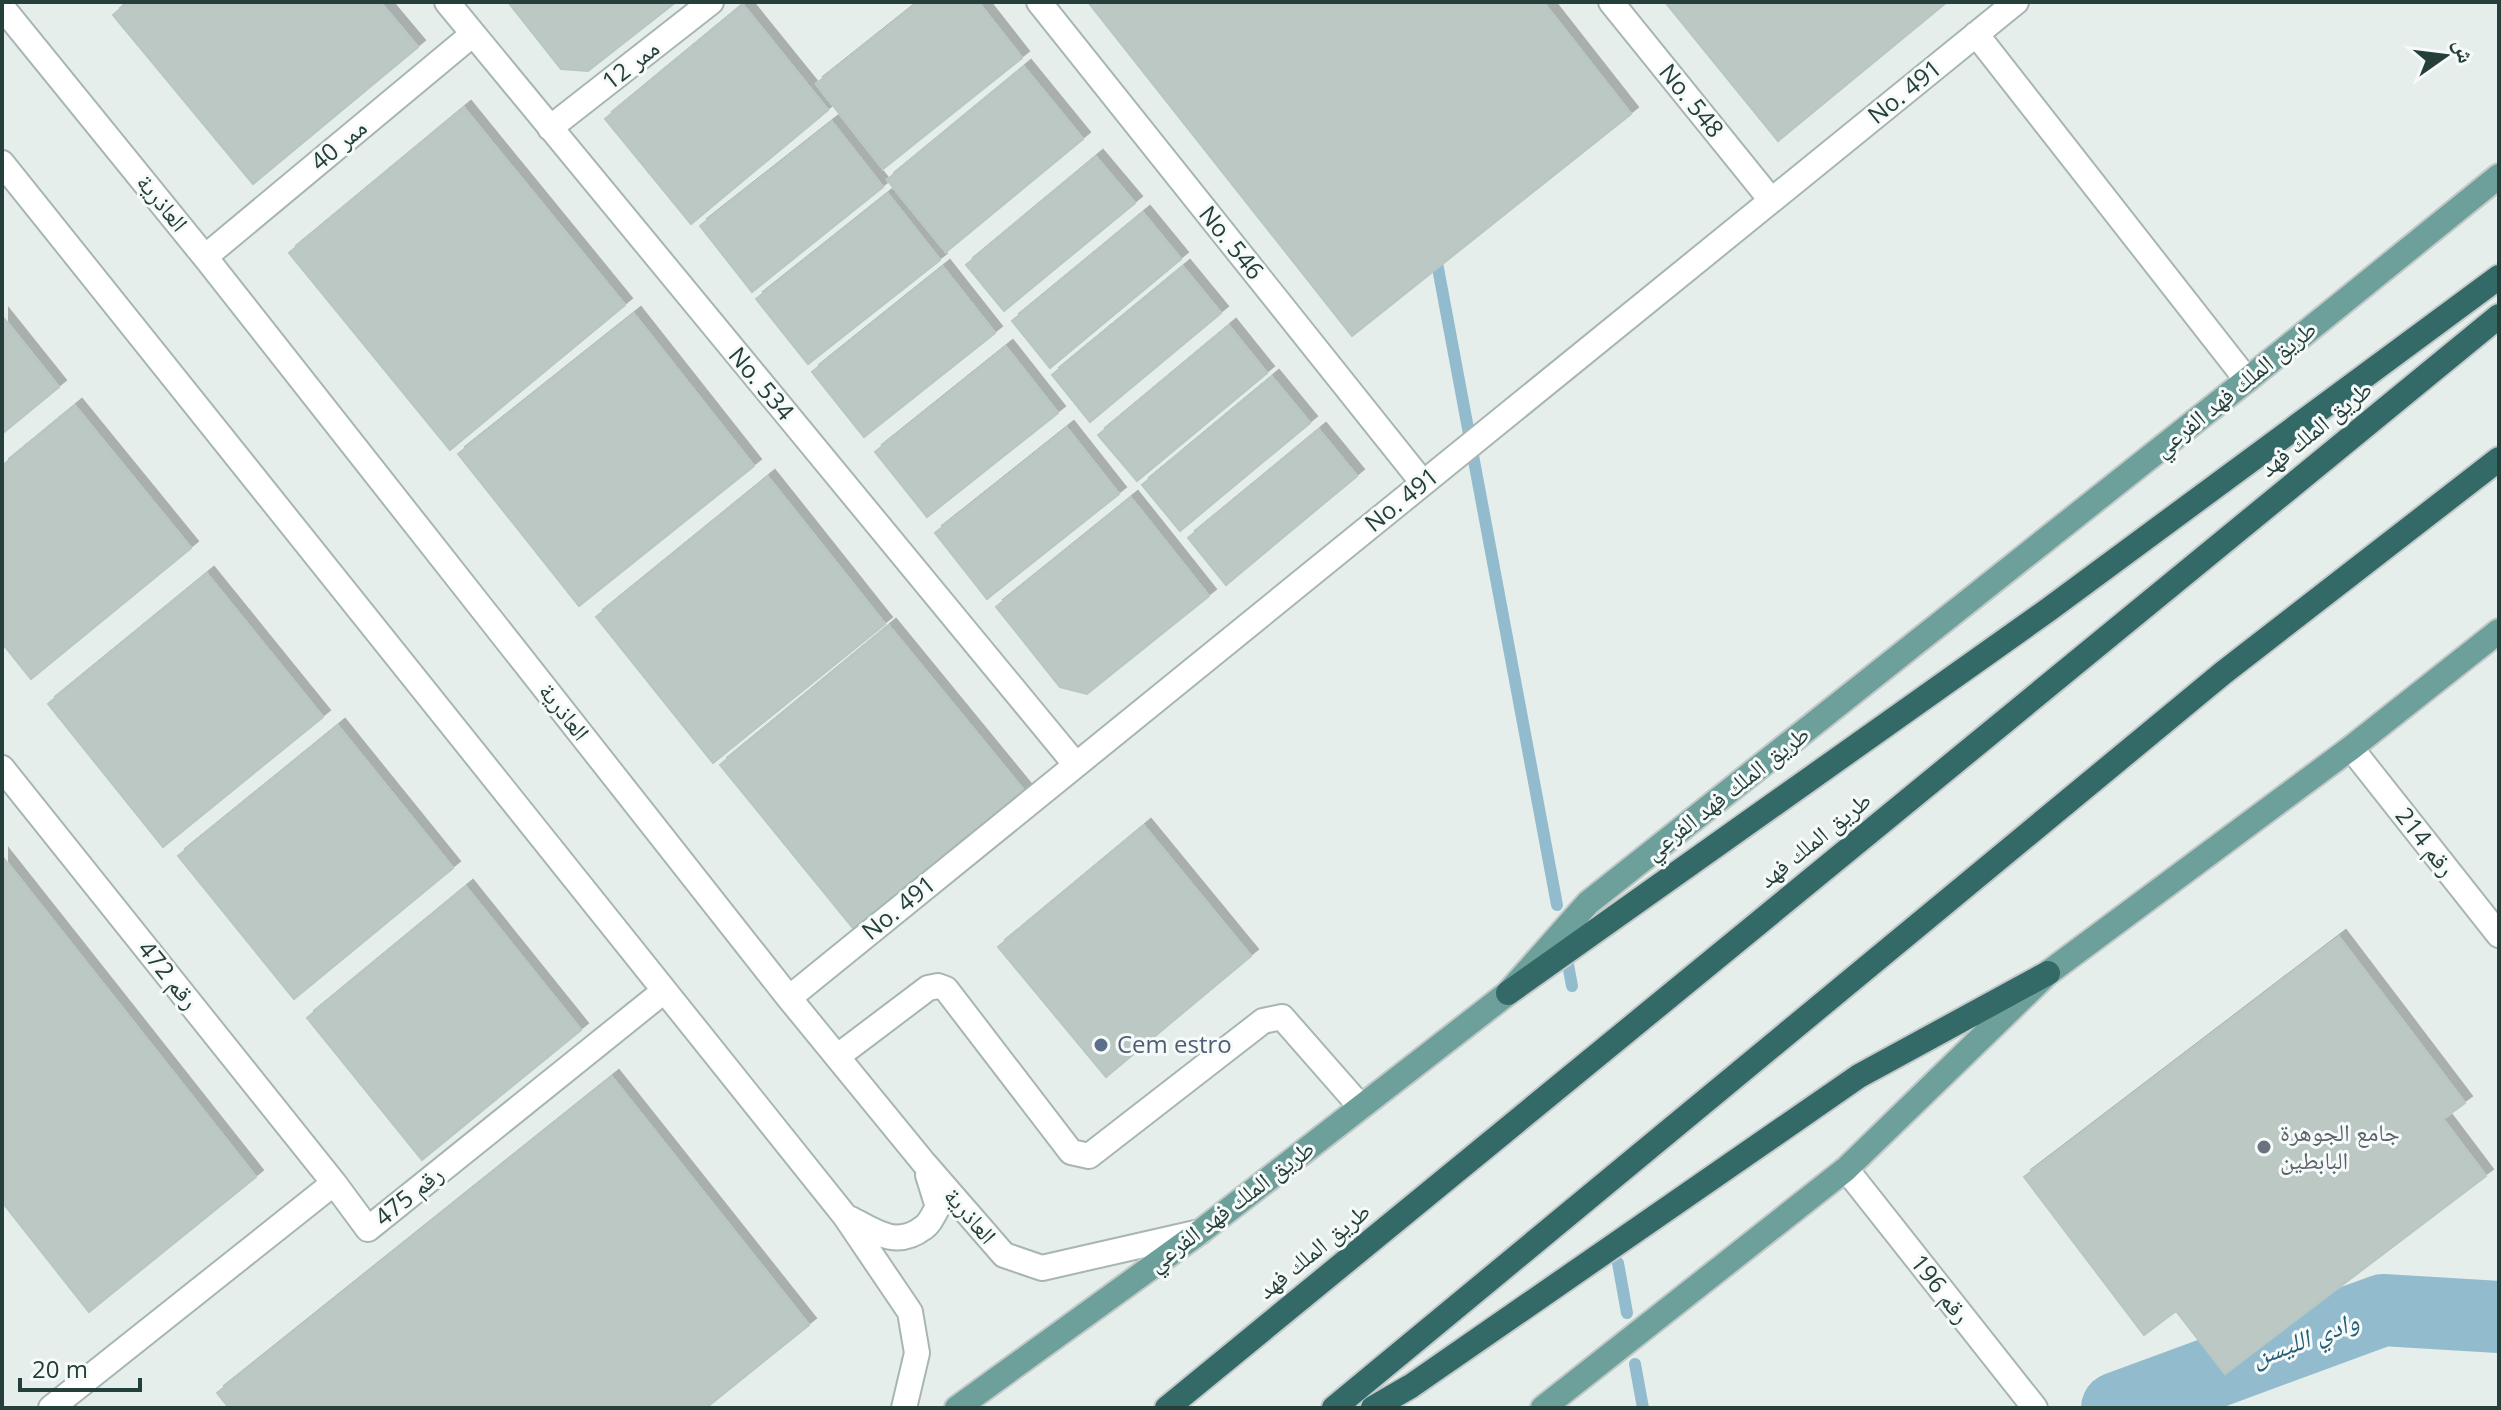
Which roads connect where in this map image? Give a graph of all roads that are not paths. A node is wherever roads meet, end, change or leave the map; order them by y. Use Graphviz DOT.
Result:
graph roads {
  1 [pos="447,2"];
  2 [pos="711,2"];
  3 [pos="1039,2"];
  4 [pos="1611,2"];
  5 [pos="2016,2"];
  6 [pos="2,7"];
  7 [pos="473,34"];
  8 [pos="1976,34"];
  9 [pos="550,128"];
  10 [pos="2,163"];
  11 [pos="2499,176"];
  12 [pos="1771,200"];
  13 [pos="205,257"];
  14 [pos="2499,277"];
  15 [pos="2499,316"];
  16 [pos="2247,380"];
  17 [pos="2499,459"];
  18 [pos="1423,483"];
  19 [pos="2499,631"];
  20 [pos="2351,748"];
  21 [pos="1076,765"];
  22 [pos="6,780"];
  23 [pos="2499,935"];
  24 [pos="2048,973"];
  25 [pos="664,991"];
  26 [pos="1508,993"];
  27 [pos="789,998"];
  28 [pos="838,1056"];
  29 [pos="1360,1106"];
  30 [pos="924,1163"];
  31 [pos="1846,1169"];
  32 [pos="334,1183"];
  33 [pos="845,1216"];
  34 [pos="1200,1232"];
  35 [pos="51,1408"];
  36 [pos="904,1408"];
  37 [pos="957,1408"];
  38 [pos="1167,1408"];
  39 [pos="1334,1408"];
  40 [pos="1373,1408"];
  41 [pos="1543,1408"];
  42 [pos="2035,1408"];
  1 -- 7 [label="street, No. 534"];
  2 -- 9 [label="street, ممر 12"];
  3 -- 18 [label="street, No. 546"];
  4 -- 12 [label="street, No. 548"];
  5 -- 8 [label="street, No. 491"];
  6 -- 13 [label="street, العاذرية"];
  7 -- 9 [label="street, No. 534"];
  7 -- 13 [label="street, ممر 40"];
  8 -- 12 [label="street, No. 491"];
  8 -- 16 [label="street"];
  9 -- 21 [label="street, No. 534"];
  10 -- 25 [label="street"];
  11 -- 16 [label="main road, طريق الملك فهد الفرعي"];
  12 -- 18 [label="street, No. 491"];
  13 -- 27 [label="street, العاذرية"];
  14 -- 26 [label="highway"];
  15 -- 38 [label="highway, طريق الملك فهد"];
  16 -- 26 [label="main road, طريق الملك فهد الفرعي"];
  17 -- 39 [label="highway"];
  18 -- 21 [label="street, No. 491"];
  19 -- 20 [label="main road"];
  20 -- 23 [label="street, رقم 214"];
  20 -- 24 [label="main road"];
  21 -- 27 [label="street, No. 491"];
  22 -- 32 [label="street, رقم 472"];
  24 -- 31 [label="main road"];
  24 -- 40 [label="highway"];
  25 -- 32 [label="street, رقم 475"];
  25 -- 33 [label="street"];
  26 -- 29 [label="main road, طريق الملك فهد الفرعي"];
  27 -- 28 [label="street, العاذرية"];
  28 -- 29 [label="street"];
  28 -- 30 [label="street, العاذرية"];
  29 -- 34 [label="main road, طريق الملك فهد الفرعي"];
  30 -- 33 [label="street"];
  30 -- 34 [label="street, العاذرية"];
  31 -- 41 [label="main road"];
  31 -- 42 [label="street, رقم 196"];
  32 -- 35 [label="street"];
  33 -- 36 [label="street"];
  34 -- 37 [label="main road, طريق الملك فهد الفرعي"];
}
